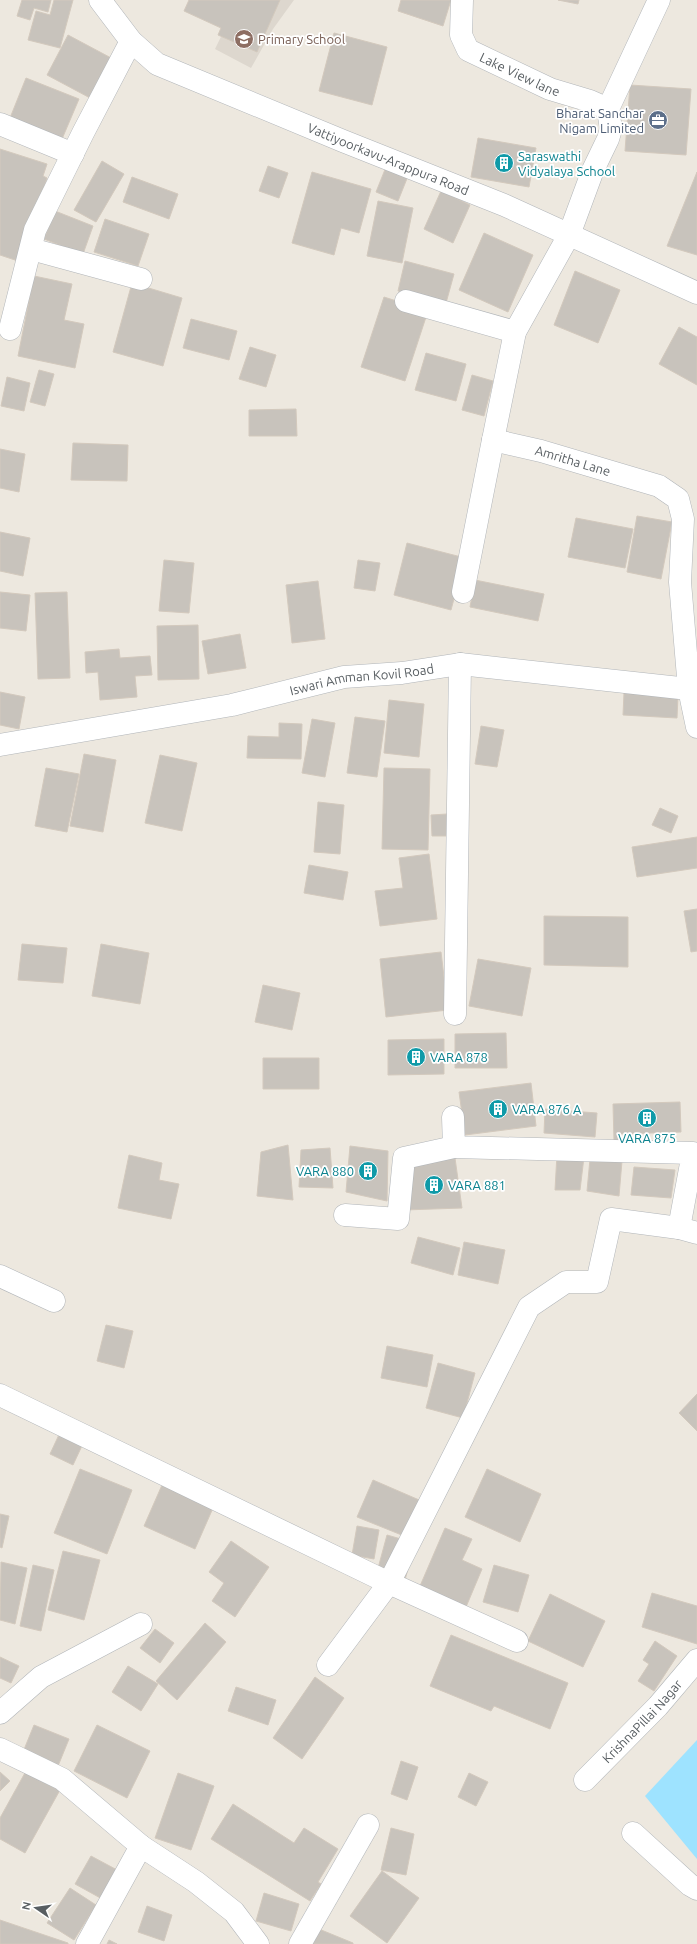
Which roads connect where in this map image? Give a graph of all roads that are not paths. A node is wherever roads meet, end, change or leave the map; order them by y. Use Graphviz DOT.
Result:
graph roads {
  1 [pos="100,0"];
  2 [pos="462,0"];
  3 [pos="659,0"];
  4 [pos="131,41"];
  5 [pos="608,110"];
  6 [pos="0,124"];
  7 [pos="73,154"];
  8 [pos="569,235"];
  9 [pos="30,249"];
  10 [pos="141,279"];
  11 [pos="697,293"];
  12 [pos="406,301"];
  13 [pos="10,329"];
  14 [pos="515,332"];
  15 [pos="493,440"];
  16 [pos="463,592"];
  17 [pos="460,664"];
  18 [pos="688,689"];
  19 [pos="697,727"];
  20 [pos="0,745"];
  21 [pos="455,1014"];
  22 [pos="453,1117"];
  23 [pos="454,1146"];
  24 [pos="345,1215"];
  25 [pos="688,1230"];
  26 [pos="0,1276"];
  27 [pos="54,1301"];
  28 [pos="0,1395"];
  29 [pos="388,1583"];
  30 [pos="141,1624"];
  31 [pos="517,1641"];
  32 [pos="697,1660"];
  33 [pos="328,1665"];
  34 [pos="0,1713"];
  35 [pos="0,1749"];
  36 [pos="585,1780"];
  37 [pos="368,1825"];
  38 [pos="633,1833"];
  39 [pos="141,1846"];
  40 [pos="697,1889"];
  41 [pos="87,1944"];
  42 [pos="258,1944"];
  43 [pos="300,1944"];
  1 -- 4 [label="street, Vattiyoorkavu-Arappura Road"];
  2 -- 5 [label="street, Lake View lane"];
  3 -- 5 [label="street"];
  4 -- 7 [label="street"];
  4 -- 8 [label="street, Vattiyoorkavu-Arappura Road"];
  5 -- 8 [label="street"];
  6 -- 7 [label="street"];
  7 -- 9 [label="street"];
  8 -- 11 [label="street, Vattiyoorkavu-Arappura Road"];
  8 -- 14 [label="street"];
  9 -- 10 [label="street"];
  9 -- 13 [label="street"];
  12 -- 14 [label="street"];
  14 -- 15 [label="street"];
  15 -- 16 [label="street"];
  15 -- 18 [label="street, Amritha Lane"];
  17 -- 18 [label="street, Iswari Amman Kovil Road"];
  17 -- 20 [label="street, Iswari Amman Kovil Road"];
  17 -- 21 [label="street"];
  18 -- 19 [label="street"];
  22 -- 23 [label="street"];
  23 -- 24 [label="street"];
  23 -- 25 [label="street"];
  25 -- 29 [label="street"];
  26 -- 27 [label="street"];
  28 -- 29 [label="street"];
  29 -- 31 [label="street"];
  29 -- 33 [label="street"];
  30 -- 34 [label="street"];
  32 -- 36 [label="street, KrishnaPillai Nagar"];
  35 -- 39 [label="street"];
  37 -- 43 [label="street"];
  38 -- 40 [label="street"];
  39 -- 41 [label="street"];
  39 -- 42 [label="street"];
}
